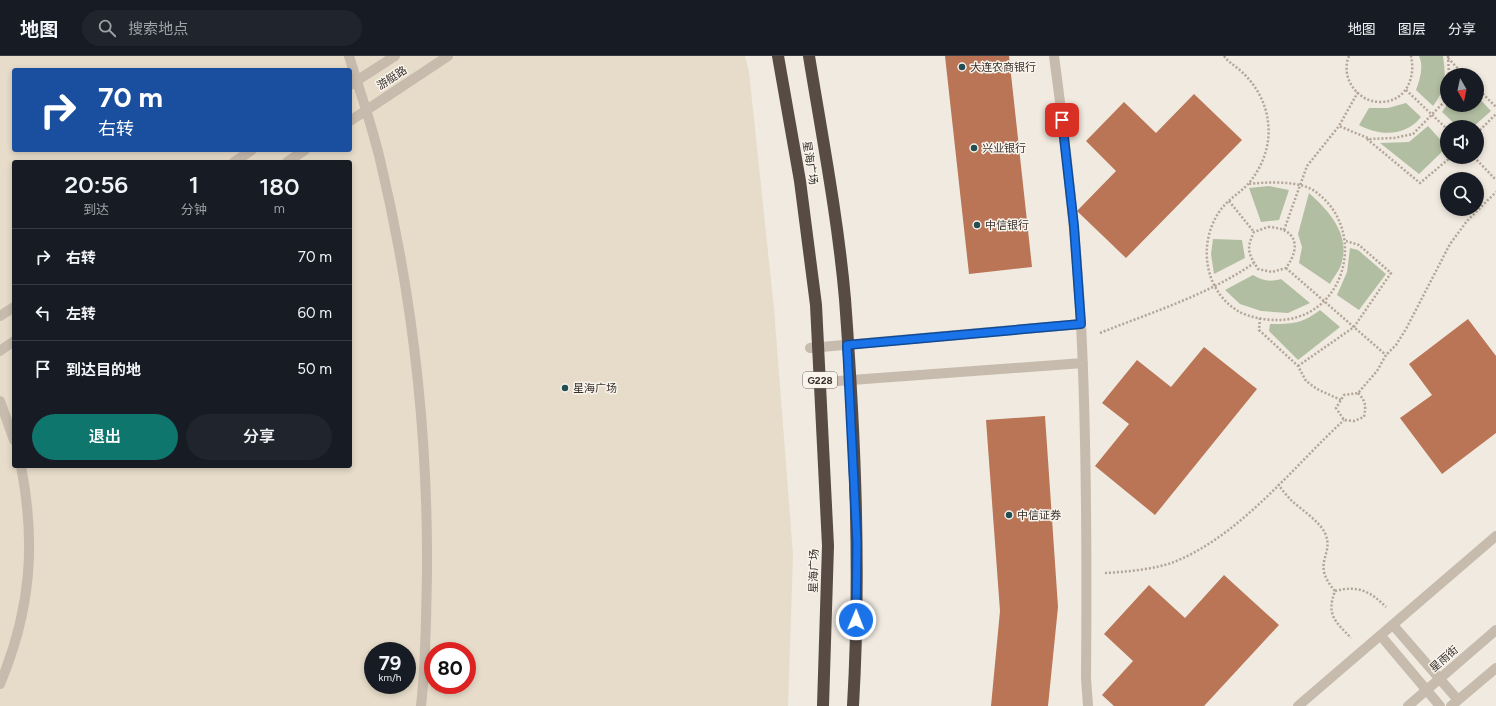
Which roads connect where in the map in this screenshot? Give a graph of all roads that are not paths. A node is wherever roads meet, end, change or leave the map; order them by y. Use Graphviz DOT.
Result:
graph roads {
  1 [pos="349,56"];
  2 [pos="395,56"];
  3 [pos="448,56"];
  4 [pos="778,56"];
  5 [pos="809,56"];
  6 [pos="1054,56"];
  7 [pos="351,68"];
  8 [pos="353,83"];
  9 [pos="365,111"];
  10 [pos="352,119"];
  11 [pos="249,152"];
  12 [pos="302,152"];
  13 [pos="237,160"];
  14 [pos="290,160"];
  15 [pos="12,307"];
  16 [pos="0,316"];
  17 [pos="1081,324"];
  18 [pos="12,342"];
  19 [pos="847,345"];
  20 [pos="814,348"];
  21 [pos="0,351"];
  22 [pos="1083,363"];
  23 [pos="849,380"];
  24 [pos="816,383"];
  25 [pos="0,401"];
  26 [pos="12,434"];
  27 [pos="21,468"];
  28 [pos="1496,536"];
  29 [pos="1396,622"];
  30 [pos="1496,630"];
  31 [pos="1381,636"];
  32 [pos="1496,668"];
  33 [pos="1440,679"];
  34 [pos="0,684"];
  35 [pos="1426,690"];
  36 [pos="1455,703"];
  37 [pos="421,706"];
  38 [pos="823,706"];
  39 [pos="852,706"];
  40 [pos="1088,706"];
  41 [pos="1298,706"];
  42 [pos="1408,706"];
  43 [pos="1440,706"];
  1 -- 7 [label="street"];
  2 -- 8 [label="street, 游艇路"];
  3 -- 9 [label="street, 游艇路"];
  4 -- 20 [label="highway, 星海广场 / G228"];
  5 -- 19 [label="highway, 星海广场 / G228"];
  6 -- 17 [label="street"];
  8 -- 9 [label="street"];
  9 -- 10 [label="street, 游艇路"];
  9 -- 37 [label="street"];
  11 -- 13 [label="street"];
  12 -- 14 [label="street"];
  15 -- 16 [label="street"];
  17 -- 19 [label="street"];
  17 -- 22 [label="street"];
  18 -- 21 [label="street"];
  19 -- 20 [label="street"];
  19 -- 23 [label="highway, 星海广场 / G228"];
  20 -- 24 [label="highway, 星海广场 / G228"];
  22 -- 23 [label="street"];
  22 -- 40 [label="street"];
  23 -- 24 [label="street"];
  23 -- 39 [label="highway, 星海广场 / G228"];
  24 -- 38 [label="highway, 星海广场 / G228"];
  25 -- 26 [label="street"];
  27 -- 34 [label="street"];
  28 -- 29 [label="street"];
  29 -- 31 [label="street"];
  29 -- 33 [label="street"];
  30 -- 33 [label="street, 星雨街"];
  31 -- 35 [label="street"];
  31 -- 41 [label="street"];
  32 -- 36 [label="street"];
  33 -- 35 [label="street, 星雨街"];
  33 -- 36 [label="street"];
  35 -- 42 [label="street, 星雨街"];
  35 -- 43 [label="street"];
}
